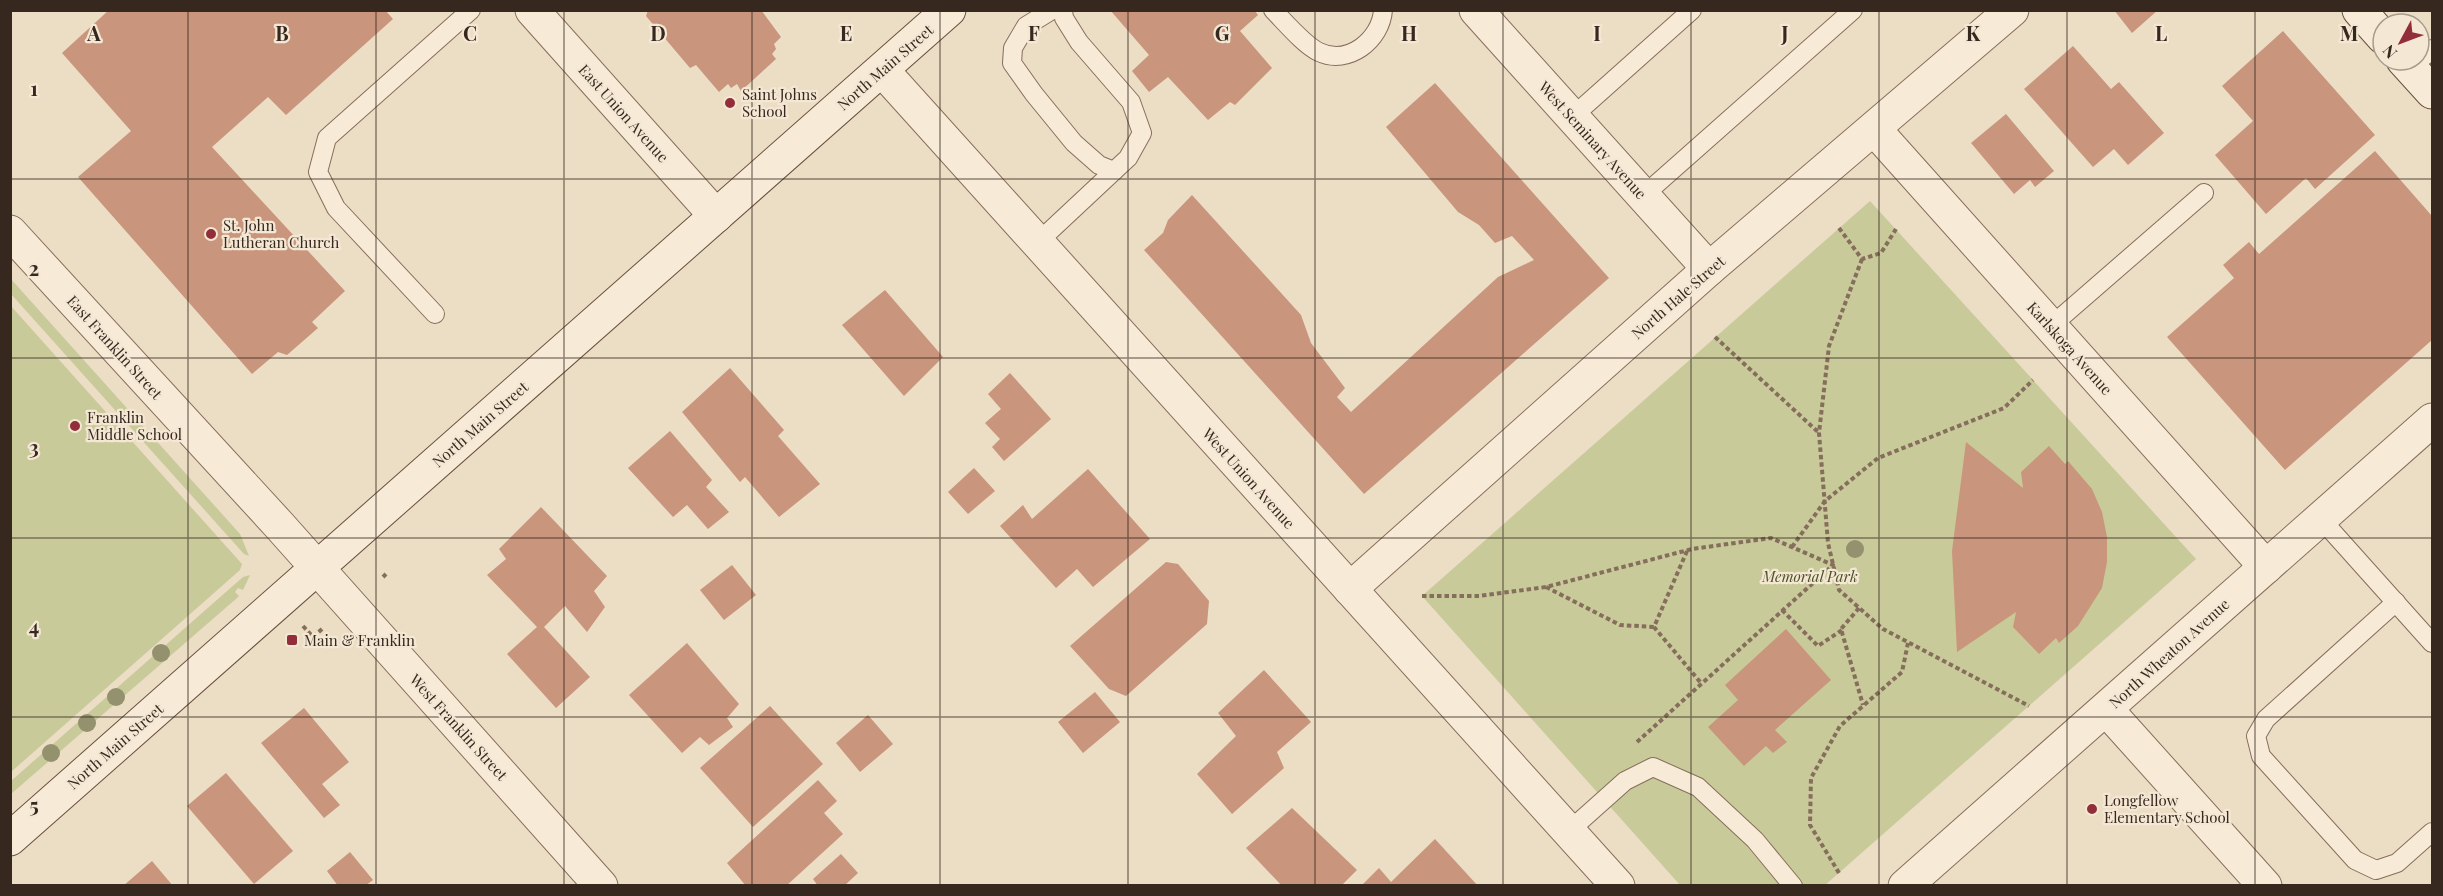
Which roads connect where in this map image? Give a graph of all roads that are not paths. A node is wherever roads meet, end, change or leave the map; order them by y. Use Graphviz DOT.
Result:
graph roads {
  1 [pos="471,10"];
  2 [pos="532,10"];
  3 [pos="949,10"];
  4 [pos="1052,10"];
  5 [pos="1063,10"];
  6 [pos="1273,10"];
  7 [pos="1383,10"];
  8 [pos="1476,10"];
  9 [pos="1692,10"];
  10 [pos="1853,10"];
  11 [pos="2012,10"];
  12 [pos="2359,10"];
  13 [pos="2371,24"];
  14 [pos="882,70"];
  15 [pos="2423,72"];
  16 [pos="2433,92"];
  17 [pos="1572,117"];
  18 [pos="1875,129"];
  19 [pos="1114,171"];
  20 [pos="2204,193"];
  21 [pos="1644,195"];
  22 [pos="716,216"];
  23 [pos="10,232"];
  24 [pos="1037,243"];
  25 [pos="1709,269"];
  26 [pos="435,314"];
  27 [pos="2051,326"];
  28 [pos="2433,420"];
  29 [pos="2321,519"];
  30 [pos="2266,567"];
  31 [pos="317,568"];
  32 [pos="1350,589"];
  33 [pos="2396,602"];
  34 [pos="2433,643"];
  35 [pos="2106,709"];
  36 [pos="1569,831"];
  37 [pos="2433,832"];
  38 [pos="10,839"];
  39 [pos="601,885"];
  40 [pos="1618,885"];
  41 [pos="1793,885"];
  42 [pos="1905,885"];
  43 [pos="2265,885"];
  1 -- 26 [label="lane"];
  2 -- 22 [label="street, East Union Avenue"];
  3 -- 14 [label="street, North Main Street"];
  4 -- 19 [label="lane"];
  5 -- 19 [label="lane"];
  6 -- 7 [label="lane"];
  8 -- 17 [label="street, West Seminary Avenue"];
  9 -- 17 [label="lane"];
  10 -- 21 [label="lane"];
  11 -- 18 [label="street, North Hale Street"];
  12 -- 13 [label="street"];
  14 -- 22 [label="street, North Main Street"];
  14 -- 24 [label="street, West Union Avenue"];
  15 -- 16 [label="street"];
  17 -- 21 [label="street, West Seminary Avenue"];
  18 -- 25 [label="street, North Hale Street"];
  18 -- 27 [label="street, Karlskoga Avenue"];
  19 -- 24 [label="lane"];
  20 -- 27 [label="lane"];
  21 -- 25 [label="street, West Seminary Avenue"];
  22 -- 31 [label="street, North Main Street"];
  23 -- 31 [label="street, East Franklin Street"];
  24 -- 32 [label="street, West Union Avenue"];
  25 -- 32 [label="street, North Hale Street"];
  27 -- 30 [label="street, Karlskoga Avenue"];
  28 -- 29 [label="street, North Wheaton Avenue"];
  29 -- 30 [label="street, North Wheaton Avenue"];
  29 -- 33 [label="lane"];
  30 -- 35 [label="street, North Wheaton Avenue"];
  31 -- 38 [label="street, North Main Street"];
  31 -- 39 [label="street, West Franklin Street"];
  32 -- 36 [label="street, West Union Avenue"];
  33 -- 34 [label="lane"];
  33 -- 37 [label="lane"];
  35 -- 42 [label="street, North Wheaton Avenue"];
  35 -- 43 [label="street"];
  36 -- 40 [label="street, West Union Avenue"];
  36 -- 41 [label="lane"];
}
